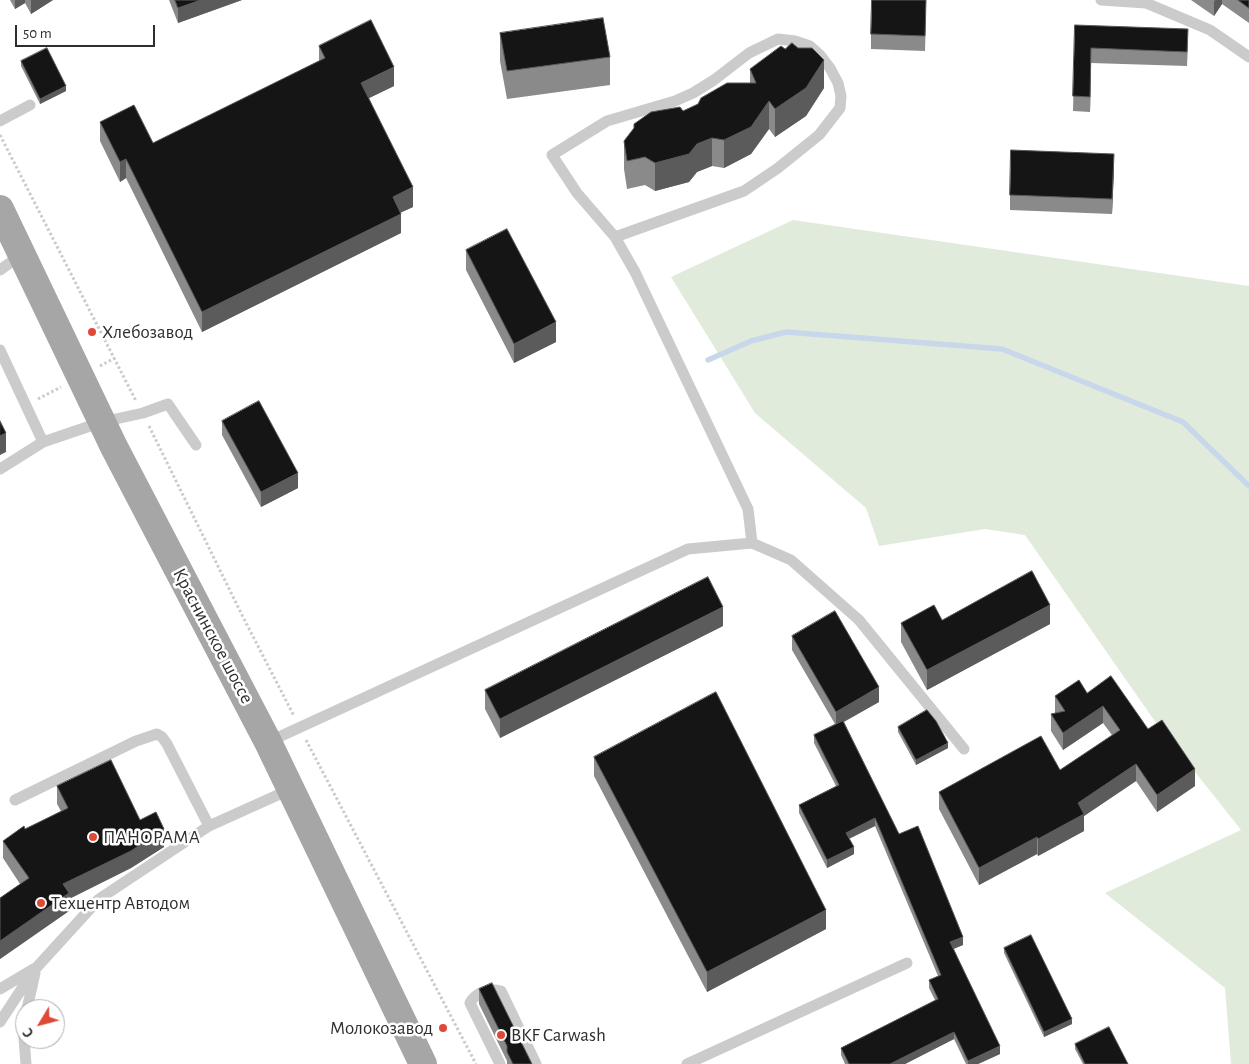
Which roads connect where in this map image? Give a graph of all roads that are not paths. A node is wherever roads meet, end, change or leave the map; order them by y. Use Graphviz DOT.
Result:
graph roads {
  1 [pos="1101,0"];
  2 [pos="1249,56"];
  3 [pos="30,105"];
  4 [pos="0,121"];
  5 [pos="0,209"];
  6 [pos="615,237"];
  7 [pos="22,254"];
  8 [pos="0,270"];
  9 [pos="0,350"];
  10 [pos="102,422"];
  11 [pos="44,442"];
  12 [pos="196,446"];
  13 [pos="0,469"];
  14 [pos="752,543"];
  15 [pos="268,742"];
  16 [pos="964,748"];
  17 [pos="291,789"];
  18 [pos="15,800"];
  19 [pos="209,826"];
  20 [pos="907,963"];
  21 [pos="37,967"];
  22 [pos="0,989"];
  23 [pos="29,999"];
  24 [pos="0,1022"];
  25 [pos="25,1049"];
  26 [pos="26,1064"];
  27 [pos="423,1064"];
  28 [pos="500,1064"];
  29 [pos="536,1064"];
  30 [pos="687,1064"];
  1 -- 2 [label="lane"];
  3 -- 4 [label="lane"];
  5 -- 7 [label="main road, Краснинское шоссе"];
  6 -- 6 [label="lane"];
  6 -- 14 [label="lane"];
  7 -- 8 [label="lane"];
  7 -- 10 [label="main road, Краснинское шоссе"];
  9 -- 11 [label="lane"];
  10 -- 11 [label="lane"];
  10 -- 12 [label="lane"];
  10 -- 15 [label="main road, Краснинское шоссе"];
  11 -- 13 [label="lane"];
  14 -- 15 [label="lane"];
  14 -- 16 [label="lane"];
  15 -- 17 [label="main road, Краснинское шоссе"];
  17 -- 19 [label="lane"];
  17 -- 27 [label="main road, Краснинское шоссе"];
  18 -- 19 [label="lane"];
  19 -- 21 [label="lane"];
  20 -- 30 [label="lane"];
  21 -- 22 [label="lane"];
  21 -- 23 [label="lane"];
  21 -- 24 [label="lane"];
  25 -- 26 [label="lane"];
  28 -- 29 [label="lane"];
}
